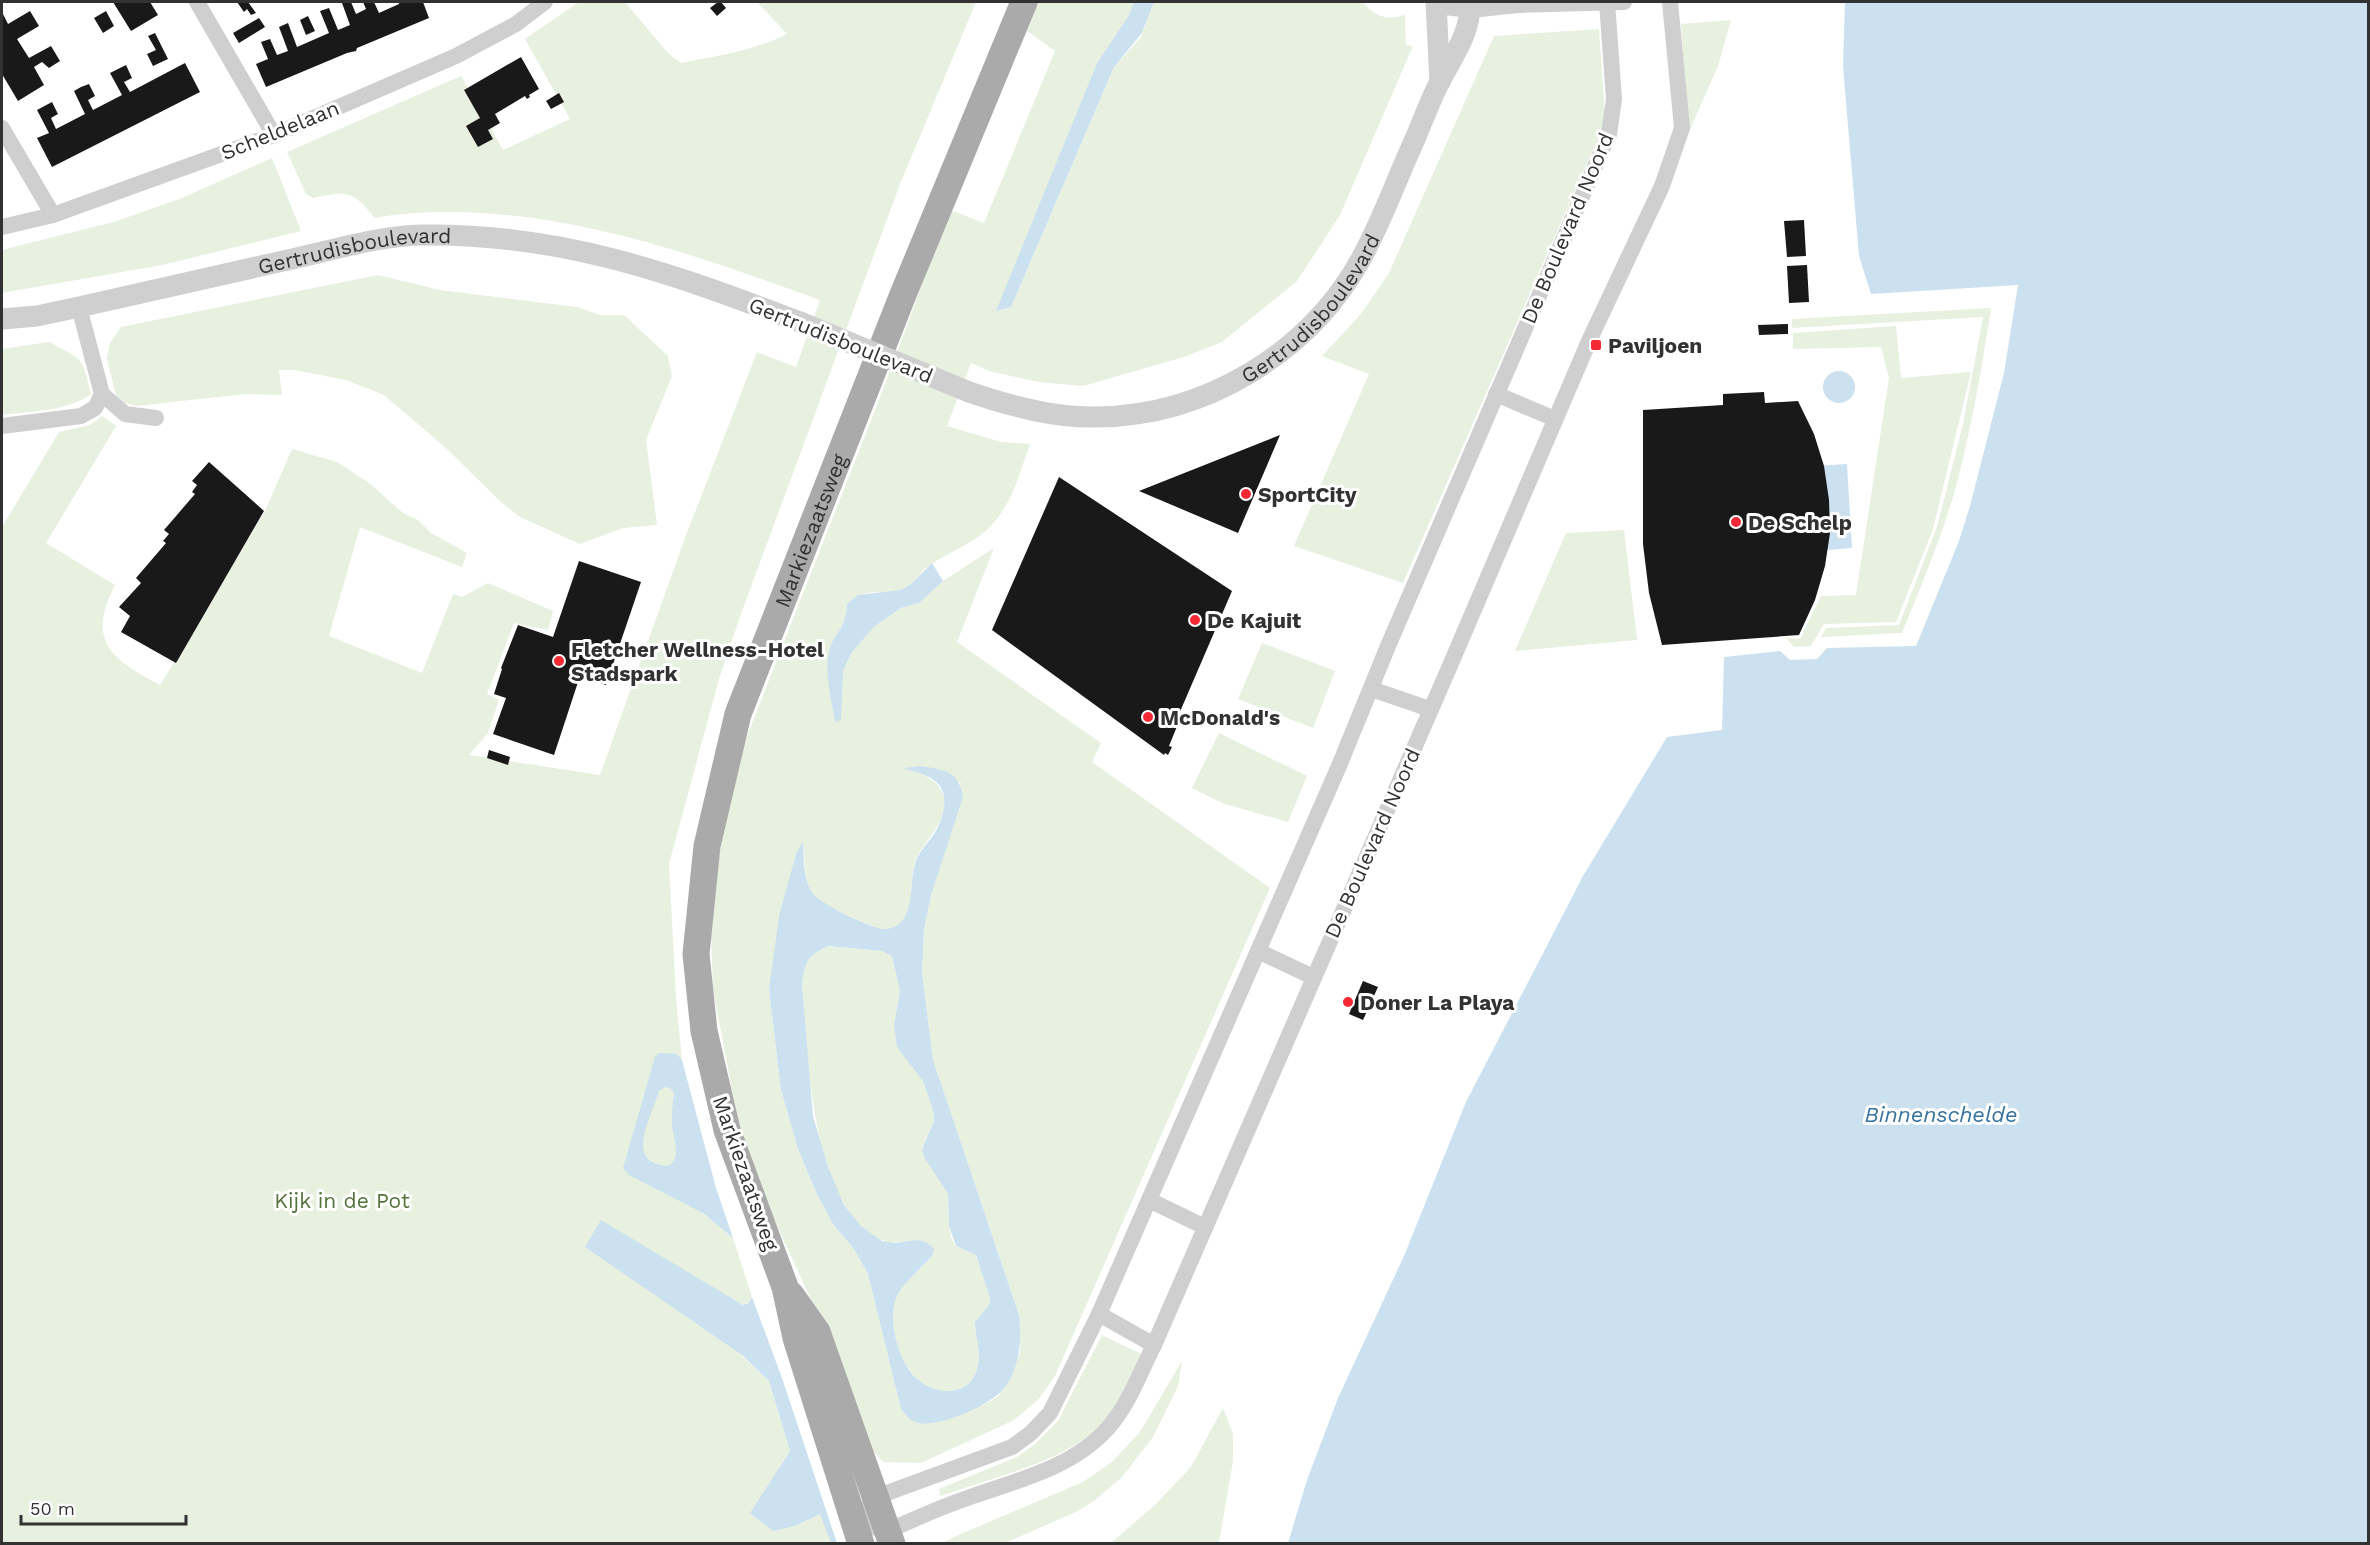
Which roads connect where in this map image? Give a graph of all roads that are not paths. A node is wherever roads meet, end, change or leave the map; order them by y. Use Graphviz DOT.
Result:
graph roads {
  1 [pos="197,2"];
  2 [pos="545,2"];
  3 [pos="1024,2"];
  4 [pos="1607,2"];
  5 [pos="1624,2"];
  6 [pos="1436,4"];
  7 [pos="1470,6"];
  8 [pos="1670,9"];
  9 [pos="1440,82"];
  10 [pos="2,128"];
  11 [pos="274,135"];
  12 [pos="53,215"];
  13 [pos="2,227"];
  14 [pos="79,307"];
  15 [pos="2,319"];
  16 [pos="102,394"];
  17 [pos="1496,394"];
  18 [pos="156,418"];
  19 [pos="1555,419"];
  20 [pos="2,426"];
  21 [pos="1371,688"];
  22 [pos="1430,709"];
  23 [pos="1258,951"];
  24 [pos="1313,977"];
  25 [pos="1149,1200"];
  26 [pos="1205,1227"];
  27 [pos="785,1287"];
  28 [pos="1099,1314"];
  29 [pos="1154,1345"];
  30 [pos="876,1497"];
  31 [pos="857,1533"];
  32 [pos="890,1537"];
  1 -- 11 [label="street"];
  2 -- 11 [label="street, Scheldelaan"];
  3 -- 27 [label="main road, Markiezaatsweg"];
  4 -- 5 [label="street, Gertrudisboulevard"];
  4 -- 7 [label="street, Gertrudisboulevard"];
  4 -- 17 [label="street, De Boulevard Noord"];
  6 -- 7 [label="street, Gertrudisboulevard"];
  6 -- 9 [label="street, Gertrudisboulevard"];
  7 -- 9 [label="street, Gertrudisboulevard"];
  8 -- 19 [label="street, De Boulevard Noord"];
  9 -- 14 [label="street, Gertrudisboulevard, bridge"];
  10 -- 12 [label="street"];
  11 -- 12 [label="street, Scheldelaan"];
  12 -- 13 [label="street, Scheldelaan"];
  14 -- 15 [label="street, Gertrudisboulevard"];
  14 -- 16 [label="street"];
  16 -- 18 [label="street"];
  16 -- 20 [label="street"];
  17 -- 19 [label="street"];
  17 -- 21 [label="street, De Boulevard Noord"];
  19 -- 22 [label="street, De Boulevard Noord"];
  21 -- 22 [label="street"];
  21 -- 23 [label="street, De Boulevard Noord"];
  22 -- 24 [label="street, De Boulevard Noord"];
  23 -- 24 [label="street"];
  23 -- 25 [label="street, De Boulevard Noord"];
  24 -- 26 [label="street, De Boulevard Noord"];
  25 -- 26 [label="street"];
  25 -- 28 [label="street, De Boulevard Noord"];
  26 -- 29 [label="street, De Boulevard Noord"];
  27 -- 30 [label="main road, Markiezaatsweg"];
  27 -- 31 [label="main road, Markiezaatsweg"];
  28 -- 29 [label="street"];
  28 -- 30 [label="street, De Boulevard Noord"];
  29 -- 32 [label="street, De Boulevard Noord"];
  30 -- 31 [label="street, De Boulevard Noord"];
  30 -- 32 [label="main road, Markiezaatsweg"];
  31 -- 32 [label="street"];
}
